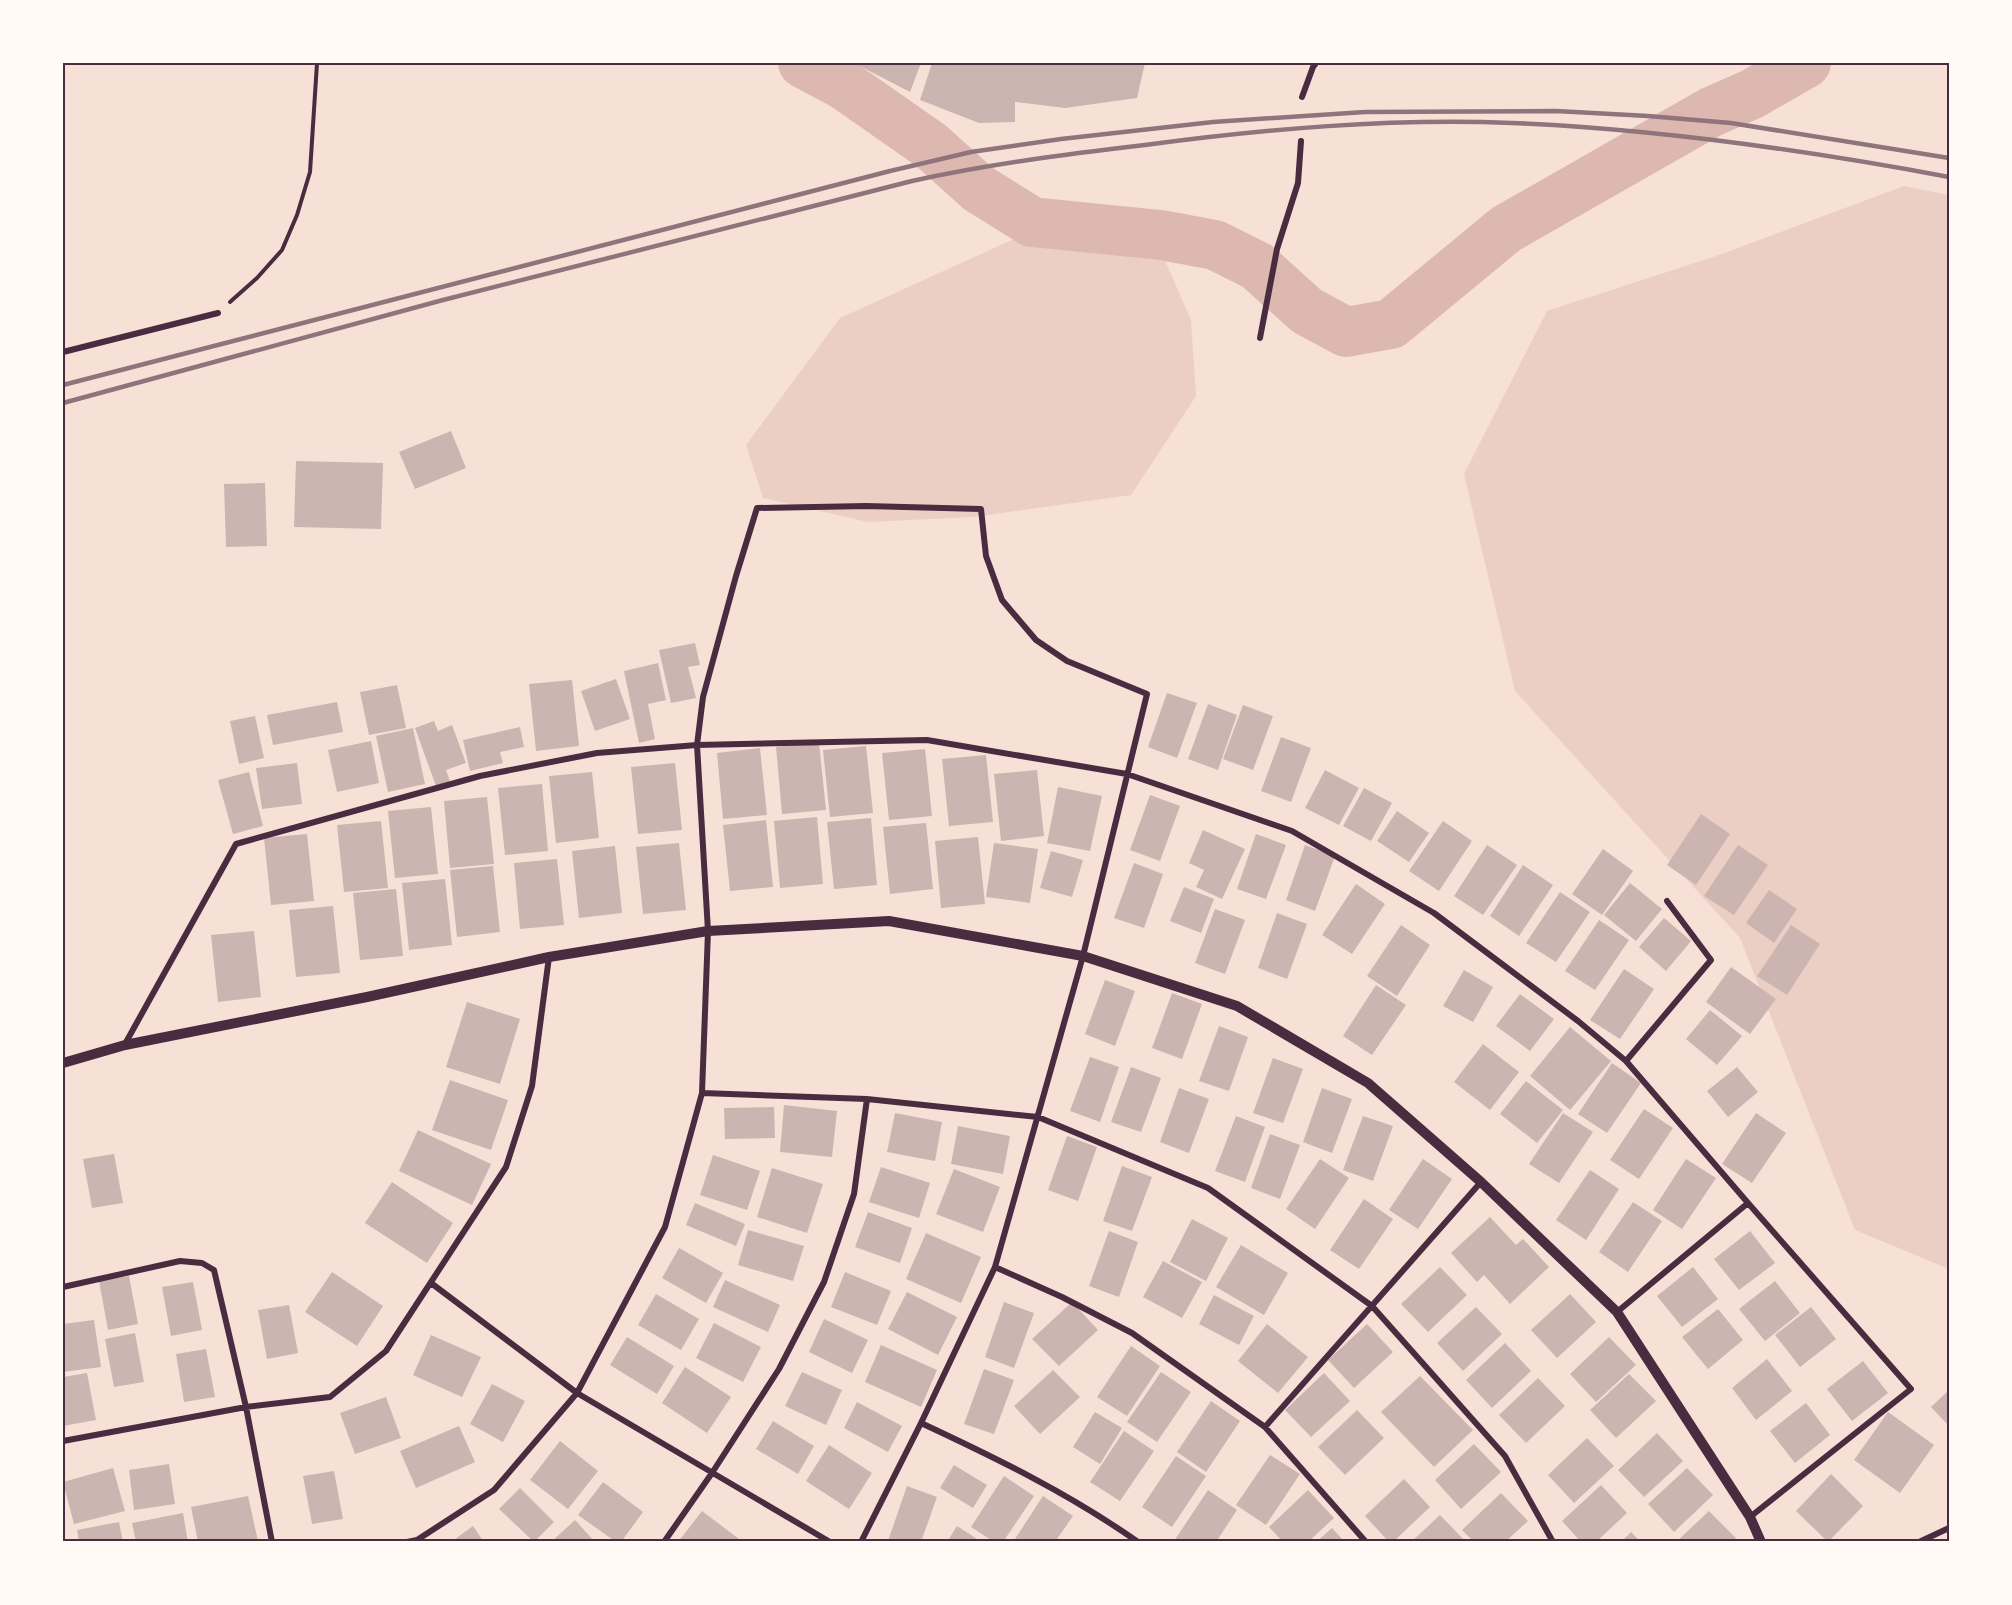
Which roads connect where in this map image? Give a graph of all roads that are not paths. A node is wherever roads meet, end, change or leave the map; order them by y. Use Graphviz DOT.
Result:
graph roads {
  1 [pos="1317,63"];
  2 [pos="1302,97"];
  3 [pos="1301,141"];
  4 [pos="218,313"];
  5 [pos="1260,338"];
  6 [pos="63,352"];
  7 [pos="697,745"];
  8 [pos="1127,774"];
  9 [pos="1667,901"];
  10 [pos="708,931"];
  11 [pos="1083,956"];
  12 [pos="549,957"];
  13 [pos="125,1045"];
  14 [pos="1626,1061"];
  15 [pos="63,1063"];
  16 [pos="702,1093"];
  17 [pos="867,1099"];
  18 [pos="1038,1117"];
  19 [pos="1481,1182"];
  20 [pos="1748,1203"];
  21 [pos="994,1267"];
  22 [pos="431,1283"];
  23 [pos="63,1287"];
  24 [pos="1372,1306"];
  25 [pos="1617,1312"];
  26 [pos="577,1393"];
  27 [pos="246,1407"];
  28 [pos="921,1423"];
  29 [pos="1265,1427"];
  30 [pos="63,1441"];
  31 [pos="712,1473"];
  32 [pos="1750,1517"];
  33 [pos="1949,1528"];
  34 [pos="272,1542"];
  35 [pos="407,1542"];
  36 [pos="664,1542"];
  37 [pos="830,1542"];
  38 [pos="861,1542"];
  39 [pos="1138,1542"];
  40 [pos="1366,1542"];
  41 [pos="1553,1542"];
  42 [pos="1761,1542"];
  43 [pos="1919,1542"];
  1 -- 2 [label="street"];
  3 -- 5 [label="street"];
  4 -- 6 [label="street"];
  7 -- 8 [label="street"];
  7 -- 8 [label="street"];
  7 -- 10 [label="street"];
  7 -- 13 [label="street"];
  8 -- 11 [label="street"];
  8 -- 14 [label="street"];
  9 -- 14 [label="street"];
  10 -- 11 [label="street"];
  10 -- 12 [label="street"];
  10 -- 16 [label="street"];
  11 -- 18 [label="street"];
  11 -- 19 [label="street"];
  12 -- 13 [label="street"];
  12 -- 22 [label="street"];
  13 -- 15 [label="street"];
  14 -- 20 [label="street"];
  16 -- 17 [label="street"];
  16 -- 26 [label="street"];
  17 -- 18 [label="street"];
  17 -- 31 [label="street"];
  18 -- 21 [label="street"];
  18 -- 24 [label="street"];
  19 -- 24 [label="street"];
  19 -- 25 [label="street"];
  20 -- 25 [label="street"];
  20 -- 32 [label="street"];
  21 -- 28 [label="street"];
  21 -- 29 [label="street"];
  22 -- 26 [label="street"];
  22 -- 27 [label="street"];
  23 -- 27 [label="street"];
  24 -- 29 [label="street"];
  24 -- 41 [label="street"];
  25 -- 32 [label="street"];
  26 -- 31 [label="street"];
  26 -- 35 [label="street"];
  27 -- 30 [label="street"];
  27 -- 34 [label="street"];
  28 -- 38 [label="street"];
  28 -- 39 [label="street"];
  29 -- 40 [label="street"];
  31 -- 36 [label="street"];
  31 -- 37 [label="street"];
  32 -- 42 [label="street"];
  33 -- 43 [label="street"];
}
